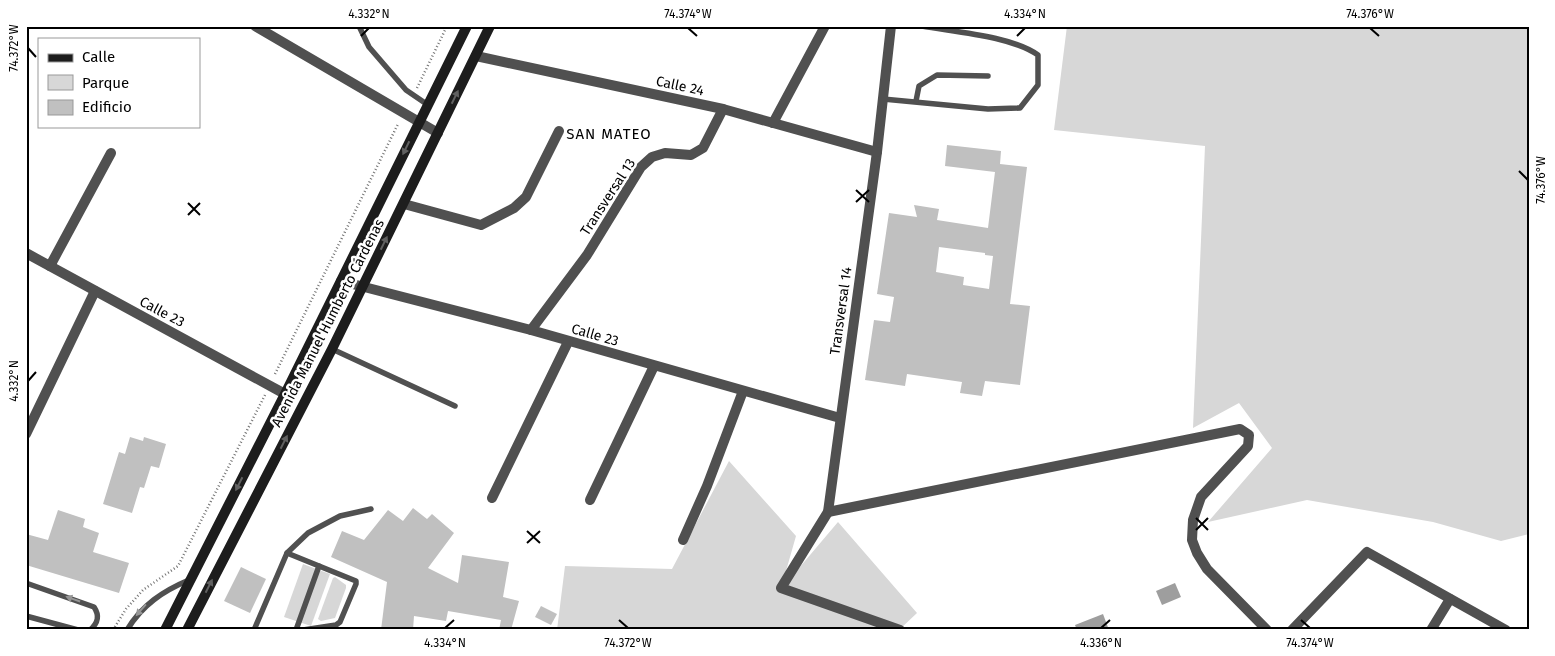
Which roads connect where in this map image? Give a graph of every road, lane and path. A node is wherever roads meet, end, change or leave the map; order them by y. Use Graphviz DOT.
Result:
graph roads {
  1 [pos="255,26"];
  2 [pos="359,26"];
  3 [pos="447,26"];
  4 [pos="467,26"];
  5 [pos="490,26"];
  6 [pos="825,26"];
  7 [pos="891,26"];
  8 [pos="922,26"];
  9 [pos="476,56"];
  10 [pos="988,76"];
  11 [pos="414,94"];
  12 [pos="883,99"];
  13 [pos="916,101"];
  14 [pos="428,105"];
  15 [pos="723,109"];
  16 [pos="403,114"];
  17 [pos="419,123"];
  18 [pos="773,123"];
  19 [pos="559,131"];
  20 [pos="438,133"];
  21 [pos="877,152"];
  22 [pos="111,153"];
  23 [pos="404,204"];
  24 [pos="26,253"];
  25 [pos="50,266"];
  26 [pos="341,281"];
  27 [pos="362,287"];
  28 [pos="95,291"];
  29 [pos="531,330"];
  30 [pos="568,342"];
  31 [pos="332,349"];
  32 [pos="654,366"];
  33 [pos="269,385"];
  34 [pos="744,391"];
  35 [pos="285,394"];
  36 [pos="455,406"];
  37 [pos="840,418"];
  38 [pos="26,434"];
  39 [pos="492,498"];
  40 [pos="590,500"];
  41 [pos="371,509"];
  42 [pos="828,512"];
  43 [pos="683,540"];
  44 [pos="287,553"];
  45 [pos="319,566"];
  46 [pos="191,579"];
  47 [pos="26,583"];
  48 [pos="1450,599"];
  49 [pos="26,616"];
  50 [pos="78,630"];
  51 [pos="90,630"];
  52 [pos="112,630"];
  53 [pos="127,630"];
  54 [pos="166,630"];
  55 [pos="187,630"];
  56 [pos="254,630"];
  57 [pos="296,630"];
  58 [pos="302,630"];
  59 [pos="900,630"];
  60 [pos="1267,630"];
  61 [pos="1292,630"];
  62 [pos="1431,630"];
  63 [pos="1506,630"];
  1 -- 16 [label="street"];
  2 -- 11 [label="lane"];
  3 -- 11 [label="path"];
  4 -- 14 [label="main road, Avenida Manuel Humberto Cárdenas"];
  5 -- 9 [label="main road, Avenida Manuel Humberto Cárdenas"];
  6 -- 18 [label="street"];
  7 -- 12 [label="street, Transversal 14"];
  8 -- 13 [label="lane"];
  9 -- 15 [label="street, Calle 24"];
  20 -- 9 [label="main road, Avenida Manuel Humberto Cárdenas, one-way"];
  10 -- 13 [label="lane"];
  11 -- 14 [label="lane"];
  12 -- 13 [label="lane"];
  12 -- 21 [label="street, Transversal 14"];
  14 -- 17 [label="main road, Avenida Manuel Humberto Cárdenas"];
  15 -- 18 [label="street, Calle 24"];
  15 -- 29 [label="street, Transversal 13"];
  16 -- 17 [label="street"];
  16 -- 33 [label="path"];
  17 -- 20 [label="street"];
  17 -- 26 [label="main road, Avenida Manuel Humberto Cárdenas, one-way"];
  18 -- 21 [label="street, Calle 24"];
  19 -- 23 [label="street"];
  20 -- 23 [label="main road, Avenida Manuel Humberto Cárdenas"];
  21 -- 37 [label="street, Transversal 14"];
  22 -- 25 [label="street"];
  27 -- 23 [label="main road, Avenida Manuel Humberto Cárdenas, one-way"];
  24 -- 25 [label="street, Calle 23"];
  25 -- 28 [label="street, Calle 23"];
  26 -- 27 [label="street, Calle 23"];
  26 -- 35 [label="main road, Avenida Manuel Humberto Cárdenas"];
  27 -- 29 [label="street, Calle 23"];
  27 -- 31 [label="main road, Avenida Manuel Humberto Cárdenas"];
  28 -- 33 [label="street, Calle 23"];
  28 -- 38 [label="street"];
  29 -- 30 [label="street, Calle 23"];
  30 -- 32 [label="street, Calle 23"];
  30 -- 39 [label="street"];
  31 -- 36 [label="lane"];
  55 -- 31 [label="main road, Avenida Manuel Humberto Cárdenas, one-way"];
  32 -- 34 [label="street, Calle 23"];
  32 -- 40 [label="street"];
  33 -- 35 [label="street, Calle 23"];
  33 -- 52 [label="path"];
  34 -- 37 [label="street, Calle 23"];
  34 -- 43 [label="street"];
  35 -- 46 [label="main road, Avenida Manuel Humberto Cárdenas, one-way"];
  37 -- 42 [label="street, Transversal 14"];
  41 -- 44 [label="lane"];
  42 -- 59 [label="street, Transversal 14"];
  42 -- 60 [label="street"];
  44 -- 45 [label="lane"];
  44 -- 56 [label="lane"];
  45 -- 57 [label="lane"];
  45 -- 58 [label="lane"];
  46 -- 53 [label="lane, one-way"];
  46 -- 54 [label="main road, Avenida Manuel Humberto Cárdenas"];
  51 -- 47 [label="lane, one-way"];
  48 -- 61 [label="street"];
  48 -- 62 [label="street"];
  48 -- 63 [label="street"];
  49 -- 50 [label="lane"];
}
